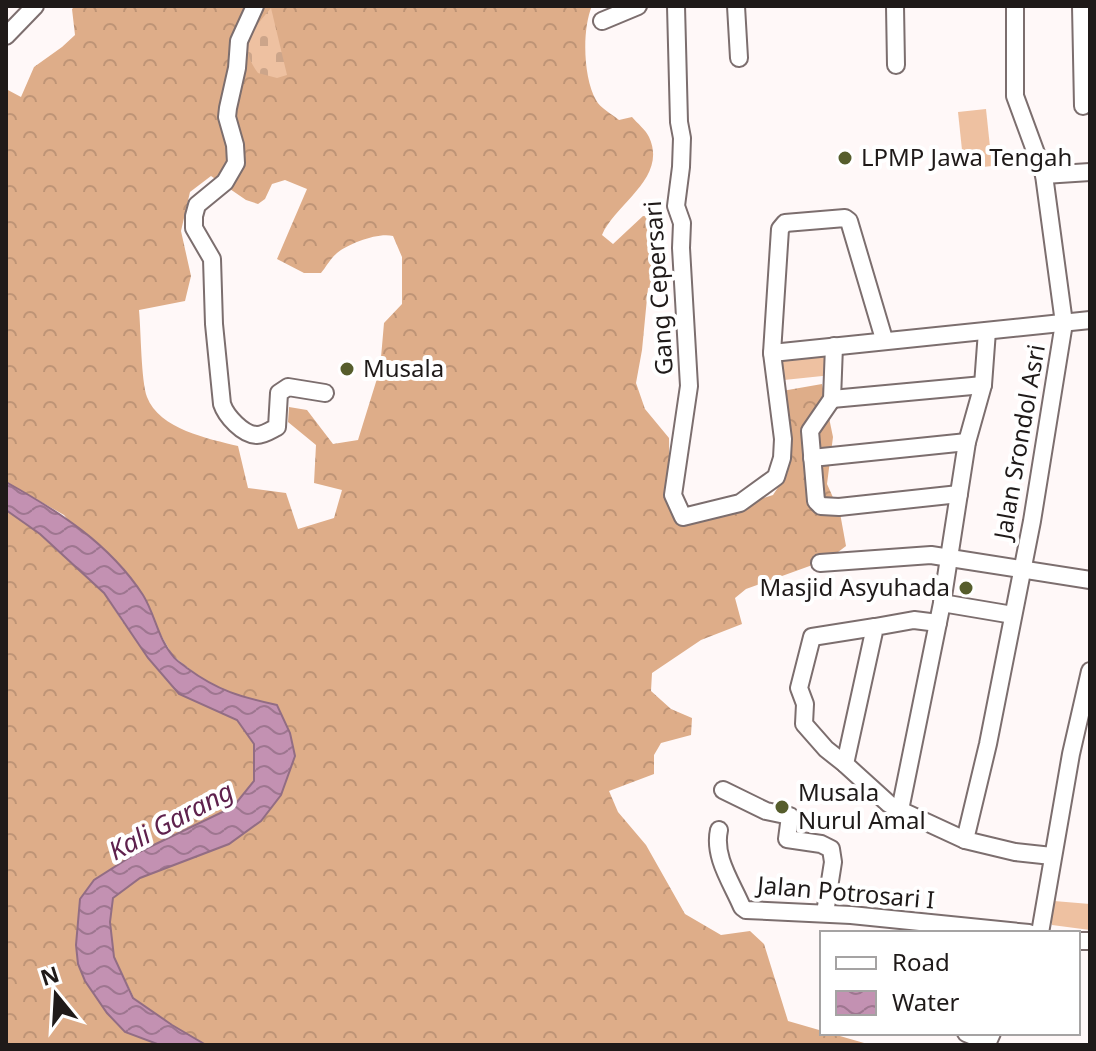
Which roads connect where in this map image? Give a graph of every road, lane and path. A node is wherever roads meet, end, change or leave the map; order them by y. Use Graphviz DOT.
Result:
graph roads {
  1 [pos="35,6"];
  2 [pos="255,6"];
  3 [pos="638,6"];
  4 [pos="676,6"];
  5 [pos="736,6"];
  6 [pos="895,6"];
  7 [pos="1015,6"];
  8 [pos="1081,6"];
  9 [pos="602,21"];
  10 [pos="6,36"];
  11 [pos="739,58"];
  12 [pos="896,65"];
  13 [pos="1083,106"];
  14 [pos="1090,172"];
  15 [pos="1044,175"];
  16 [pos="1090,320"];
  17 [pos="1064,323"];
  18 [pos="987,331"];
  19 [pos="884,339"];
  20 [pos="834,346"];
  21 [pos="772,353"];
  22 [pos="983,385"];
  23 [pos="325,393"];
  24 [pos="832,399"];
  25 [pos="967,442"];
  26 [pos="812,458"];
  27 [pos="959,494"];
  28 [pos="950,556"];
  29 [pos="820,563"];
  30 [pos="1023,569"];
  31 [pos="1090,580"];
  32 [pos="942,603"];
  33 [pos="1013,615"];
  34 [pos="938,623"];
  35 [pos="875,627"];
  36 [pos="1090,671"];
  37 [pos="845,764"];
  38 [pos="723,790"];
  39 [pos="900,810"];
  40 [pos="719,830"];
  41 [pos="965,840"];
  42 [pos="1052,856"];
  43 [pos="825,913"];
  44 [pos="1009,931"];
  45 [pos="1040,931"];
  46 [pos="971,1035"];
  47 [pos="991,1035"];
  1 -- 10 [label="street"];
  2 -- 23 [label="street"];
  3 -- 9 [label="street"];
  4 -- 21 [label="street, Gang Cepersari"];
  5 -- 11 [label="street"];
  6 -- 12 [label="street"];
  7 -- 15 [label="street, Jalan Srondol Asri"];
  8 -- 13 [label="street"];
  14 -- 15 [label="street"];
  15 -- 17 [label="street, Jalan Srondol Asri"];
  16 -- 17 [label="street, Jalan Srondol Asri"];
  17 -- 18 [label="street, Jalan Srondol Asri"];
  17 -- 30 [label="street, Jalan Srondol Asri"];
  18 -- 19 [label="street, Jalan Srondol Asri"];
  18 -- 22 [label="street, Jalan Srondol Asri"];
  19 -- 20 [label="street, Jalan Srondol Asri"];
  19 -- 21 [label="street"];
  20 -- 21 [label="street, Jalan Srondol Asri"];
  20 -- 24 [label="street"];
  22 -- 24 [label="street, Jalan Srondol Asri"];
  22 -- 25 [label="street, Jalan Srondol Asri"];
  24 -- 26 [label="street"];
  25 -- 26 [label="street"];
  25 -- 27 [label="street, Jalan Srondol Asri"];
  26 -- 27 [label="street"];
  27 -- 28 [label="street, Jalan Srondol Asri"];
  28 -- 29 [label="street, Jalan Srondol Asri"];
  28 -- 30 [label="street, Jalan Srondol Asri"];
  28 -- 32 [label="street, Jalan Srondol Asri"];
  30 -- 31 [label="street, Jalan Srondol Asri"];
  30 -- 33 [label="street, Jalan Srondol Asri"];
  32 -- 33 [label="street"];
  32 -- 34 [label="street, Jalan Srondol Asri"];
  33 -- 41 [label="street, Jalan Srondol Asri"];
  34 -- 35 [label="street"];
  34 -- 39 [label="street, Jalan Srondol Asri"];
  35 -- 37 [label="street"];
  35 -- 37 [label="street"];
  36 -- 42 [label="street"];
  37 -- 39 [label="street"];
  38 -- 43 [label="street"];
  39 -- 41 [label="street"];
  40 -- 43 [label="street, Jalan Potrosari I"];
  41 -- 42 [label="street"];
  42 -- 45 [label="street"];
  43 -- 44 [label="street, Jalan Potrosari I"];
  46 -- 47 [label="street"];
}
